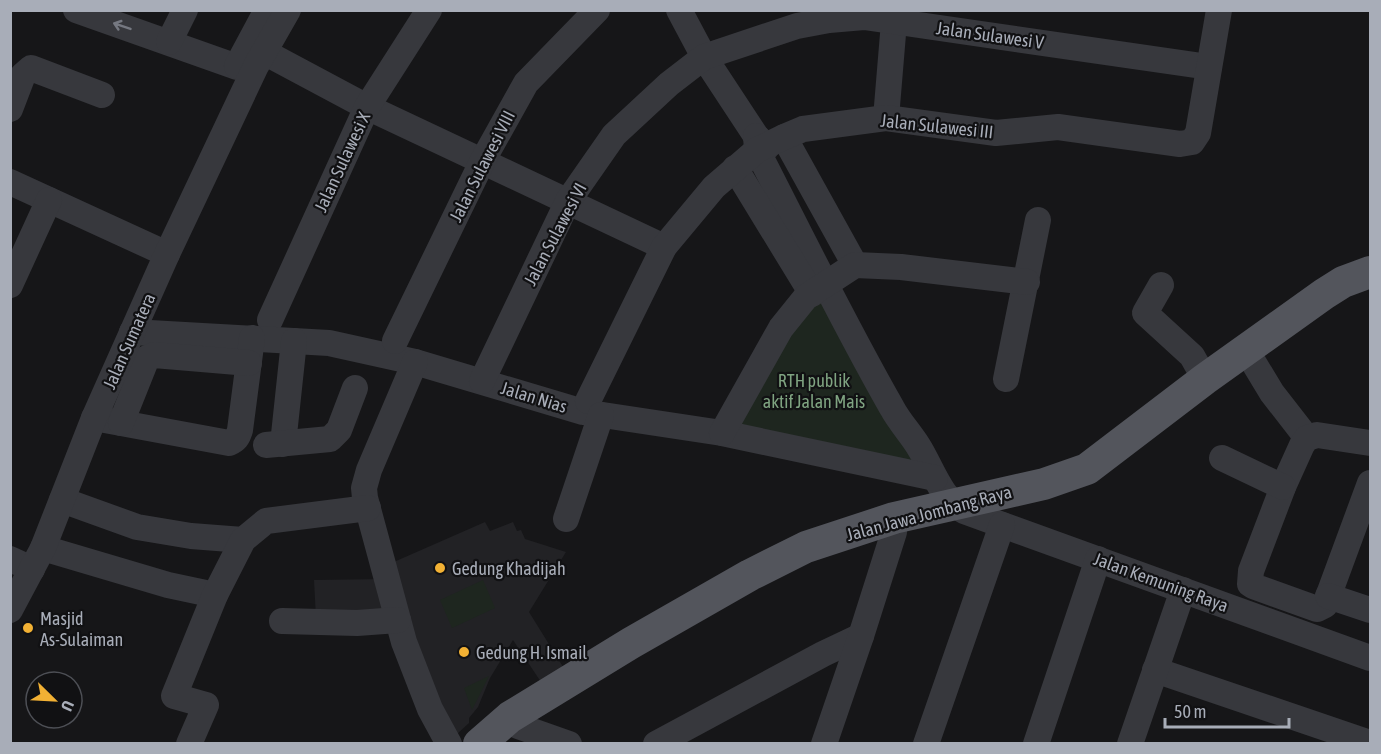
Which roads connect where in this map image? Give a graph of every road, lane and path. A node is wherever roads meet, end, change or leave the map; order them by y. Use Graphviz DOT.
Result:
graph roads {
  1 [pos="76,10"];
  2 [pos="185,10"];
  3 [pos="267,10"];
  4 [pos="288,10"];
  5 [pos="429,10"];
  6 [pos="597,10"];
  7 [pos="679,10"];
  8 [pos="1219,10"];
  9 [pos="895,16"];
  10 [pos="169,42"];
  11 [pos="704,57"];
  12 [pos="251,64"];
  13 [pos="1209,66"];
  14 [pos="102,95"];
  15 [pos="367,107"];
  16 [pos="10,109"];
  17 [pos="886,118"];
  18 [pos="766,142"];
  19 [pos="483,160"];
  20 [pos="735,168"];
  21 [pos="10,182"];
  22 [pos="49,200"];
  23 [pos="568,201"];
  24 [pos="1038,220"];
  25 [pos="664,247"];
  26 [pos="167,254"];
  27 [pos="1371,272"];
  28 [pos="833,280"];
  29 [pos="1027,282"];
  30 [pos="10,285"];
  31 [pos="1161,285"];
  32 [pos="270,320"];
  33 [pos="132,332"];
  34 [pos="294,341"];
  35 [pos="395,341"];
  36 [pos="250,350"];
  37 [pos="1246,350"];
  38 [pos="416,362"];
  39 [pos="1006,379"];
  40 [pos="1205,379"];
  41 [pos="482,381"];
  42 [pos="355,388"];
  43 [pos="595,408"];
  44 [pos="94,418"];
  45 [pos="121,423"];
  46 [pos="722,433"];
  47 [pos="1308,438"];
  48 [pos="1371,443"];
  49 [pos="1222,458"];
  50 [pos="935,478"];
  51 [pos="1371,483"];
  52 [pos="1283,487"];
  53 [pos="62,501"];
  54 [pos="953,505"];
  55 [pos="368,508"];
  56 [pos="894,518"];
  57 [pos="566,519"];
  58 [pos="1363,523"];
  59 [pos="1002,525"];
  60 [pos="243,540"];
  61 [pos="29,559"];
  62 [pos="1098,560"];
  63 [pos="1183,590"];
  64 [pos="215,595"];
  65 [pos="1328,596"];
  66 [pos="10,610"];
  67 [pos="1371,610"];
  68 [pos="398,620"];
  69 [pos="282,621"];
  70 [pos="861,636"];
  71 [pos="1371,658"];
  72 [pos="1155,670"];
  73 [pos="510,717"];
  74 [pos="189,744"];
  75 [pos="449,744"];
  76 [pos="479,744"];
  77 [pos="569,744"];
  78 [pos="656,744"];
  79 [pos="824,744"];
  80 [pos="926,744"];
  81 [pos="1036,744"];
  82 [pos="1130,744"];
  83 [pos="1371,744"];
  10 -- 1 [label="street, one-way"];
  2 -- 10 [label="street"];
  3 -- 12 [label="street, Jalan Sumatera"];
  4 -- 12 [label="street, Jalan Sumatera"];
  5 -- 15 [label="street, Jalan Sulawesi X"];
  6 -- 19 [label="street, Jalan Sulawesi VIII"];
  7 -- 11 [label="street"];
  8 -- 13 [label="street"];
  9 -- 11 [label="street, Jalan Sulawesi V"];
  9 -- 13 [label="street, Jalan Sulawesi V"];
  9 -- 17 [label="street"];
  10 -- 12 [label="street"];
  11 -- 18 [label="street"];
  11 -- 23 [label="street, Jalan Sulawesi VI"];
  12 -- 15 [label="street"];
  12 -- 26 [label="street, Jalan Sumatera"];
  13 -- 17 [label="street, Jalan Sulawesi III"];
  14 -- 16 [label="street"];
  15 -- 19 [label="street"];
  15 -- 32 [label="street, Jalan Sulawesi X"];
  17 -- 18 [label="street, Jalan Sulawesi III"];
  18 -- 20 [label="street"];
  18 -- 28 [label="street"];
  18 -- 28 [label="street"];
  19 -- 23 [label="street"];
  19 -- 35 [label="street, Jalan Sulawesi VIII"];
  20 -- 25 [label="street"];
  20 -- 28 [label="street"];
  21 -- 22 [label="street"];
  22 -- 26 [label="street"];
  22 -- 30 [label="street"];
  23 -- 25 [label="street"];
  23 -- 41 [label="street, Jalan Sulawesi VI"];
  24 -- 29 [label="street"];
  25 -- 43 [label="street"];
  26 -- 33 [label="street, Jalan Sumatera"];
  27 -- 37 [label="main road, Jalan Jawa Jombang Raya"];
  28 -- 29 [label="street"];
  28 -- 46 [label="street"];
  28 -- 50 [label="street"];
  29 -- 39 [label="street"];
  31 -- 40 [label="street"];
  33 -- 36 [label="street, Jalan Nias"];
  33 -- 44 [label="street, Jalan Sumatera"];
  34 -- 36 [label="street, Jalan Nias"];
  34 -- 38 [label="street, Jalan Nias"];
  34 -- 42 [label="street"];
  36 -- 45 [label="street"];
  36 -- 45 [label="street"];
  37 -- 40 [label="main road, Jalan Jawa Jombang Raya"];
  37 -- 47 [label="street"];
  38 -- 41 [label="street, Jalan Nias"];
  38 -- 55 [label="street"];
  40 -- 54 [label="main road, Jalan Jawa Jombang Raya"];
  41 -- 43 [label="street, Jalan Nias"];
  43 -- 46 [label="street, Jalan Nias"];
  43 -- 57 [label="street"];
  44 -- 45 [label="street"];
  44 -- 53 [label="street, Jalan Sumatera"];
  46 -- 50 [label="street, Jalan Nias"];
  47 -- 48 [label="street"];
  47 -- 52 [label="street"];
  49 -- 52 [label="street"];
  50 -- 54 [label="street"];
  51 -- 58 [label="street"];
  52 -- 65 [label="street"];
  53 -- 60 [label="street"];
  53 -- 61 [label="street, Jalan Sumatera"];
  54 -- 56 [label="main road, Jalan Jawa Jombang Raya"];
  54 -- 59 [label="street, Jalan Kemuning Raya"];
  55 -- 60 [label="street"];
  55 -- 68 [label="street"];
  56 -- 70 [label="street"];
  56 -- 73 [label="main road, Jalan Jawa Jombang Raya"];
  58 -- 65 [label="street"];
  59 -- 62 [label="street, Jalan Kemuning Raya"];
  59 -- 80 [label="street"];
  60 -- 64 [label="street"];
  61 -- 64 [label="street"];
  61 -- 66 [label="street, Jalan Sumatera"];
  62 -- 63 [label="street, Jalan Kemuning Raya"];
  62 -- 81 [label="street"];
  63 -- 71 [label="street, Jalan Kemuning Raya"];
  63 -- 72 [label="street"];
  64 -- 74 [label="street"];
  65 -- 67 [label="street"];
  68 -- 69 [label="street"];
  68 -- 75 [label="street"];
  70 -- 78 [label="street"];
  70 -- 79 [label="street"];
  72 -- 82 [label="street"];
  72 -- 83 [label="street"];
  73 -- 76 [label="main road, Jalan Jawa Jombang Raya"];
  73 -- 77 [label="street"];
}
